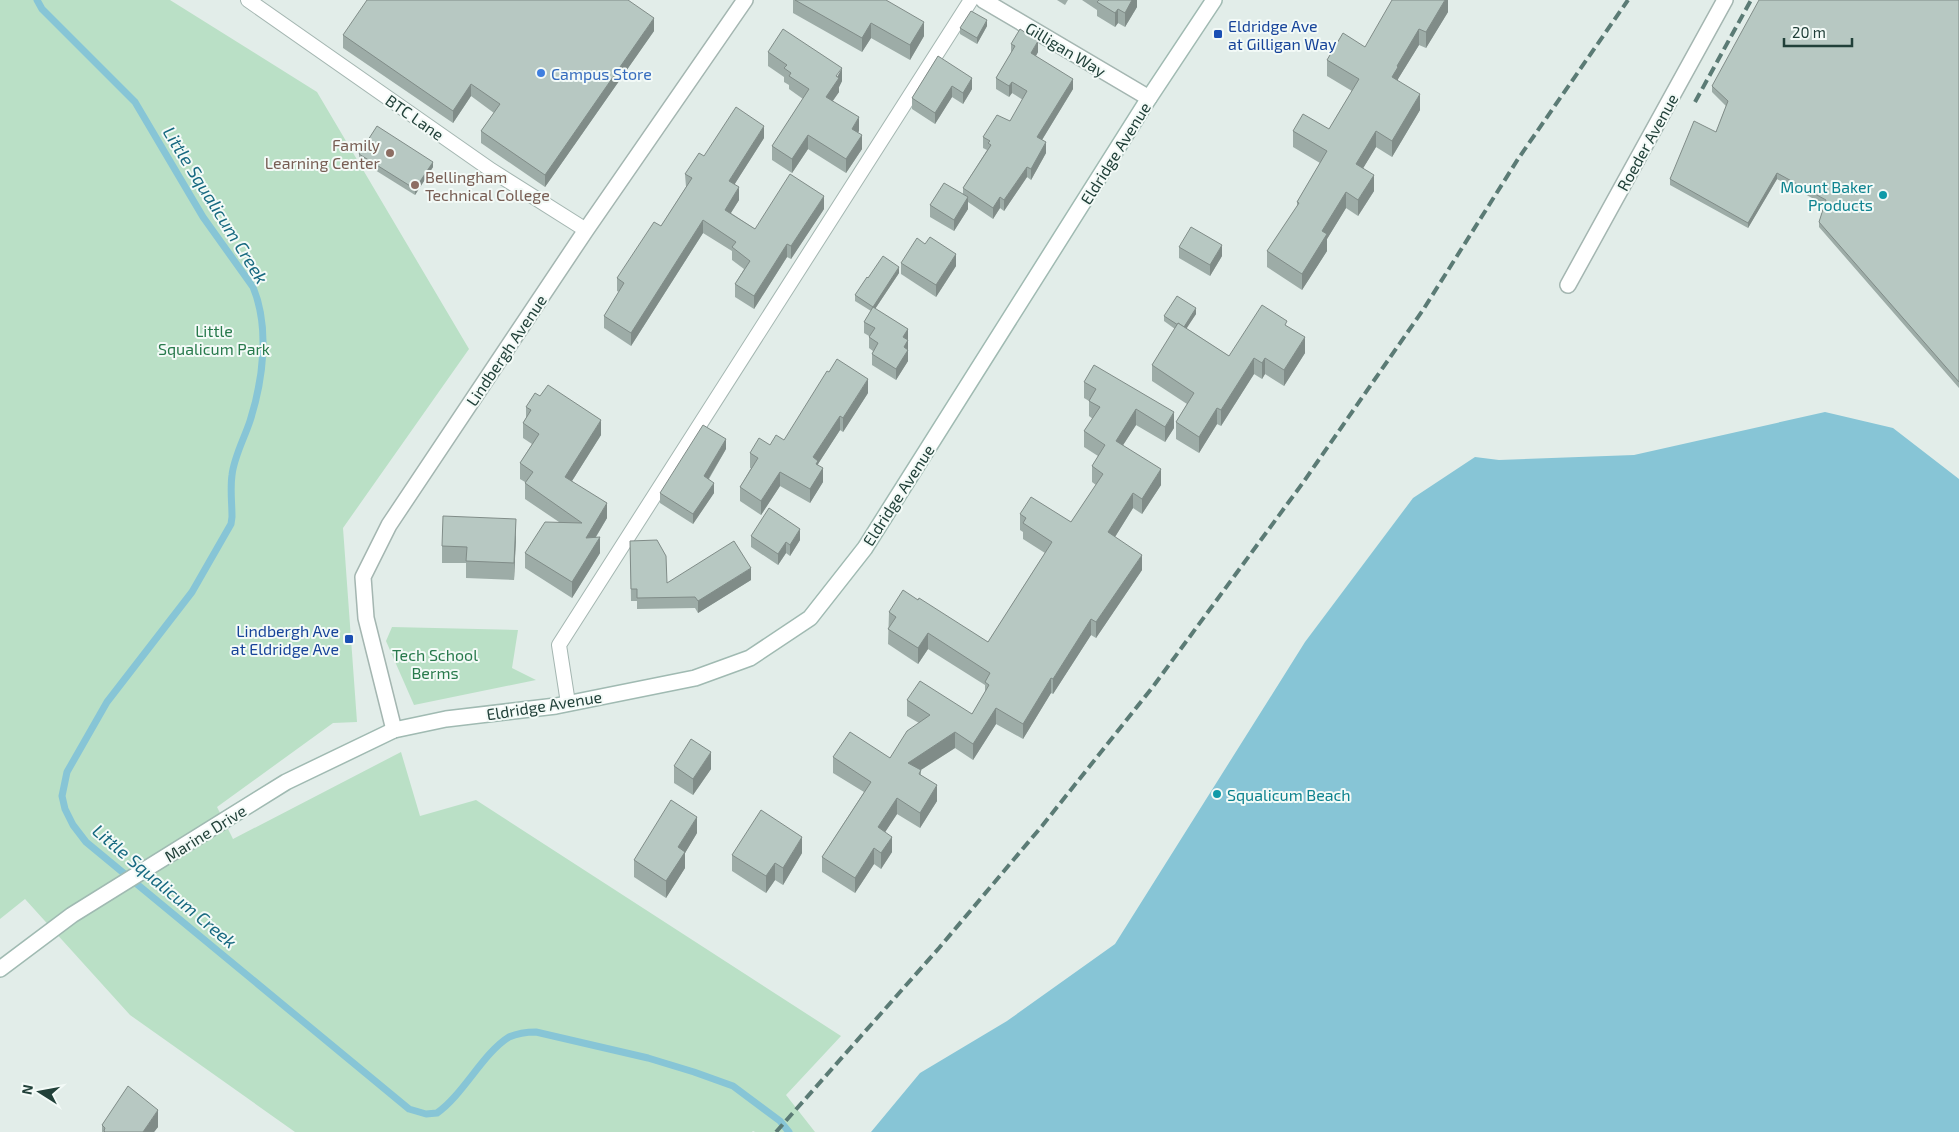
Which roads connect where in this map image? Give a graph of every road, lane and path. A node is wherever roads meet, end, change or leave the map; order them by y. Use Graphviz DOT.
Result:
graph roads {
  1 [pos="248,0"];
  2 [pos="745,0"];
  3 [pos="971,0"];
  4 [pos="983,0"];
  5 [pos="1214,0"];
  6 [pos="1725,0"];
  7 [pos="1150,98"];
  8 [pos="586,230"];
  9 [pos="1568,284"];
  10 [pos="568,703"];
  11 [pos="394,730"];
  12 [pos="0,969"];
  1 -- 8 [label="lane, BTC Lane"];
  2 -- 8 [label="main road, Lindbergh Avenue"];
  3 -- 10 [label="lane"];
  4 -- 7 [label="main road, Gilligan Way"];
  5 -- 7 [label="main road, Eldridge Avenue"];
  6 -- 9 [label="main road, Roeder Avenue"];
  7 -- 10 [label="main road, Eldridge Avenue"];
  8 -- 11 [label="main road, Lindbergh Avenue"];
  10 -- 11 [label="main road, Eldridge Avenue"];
  11 -- 12 [label="main road, Marine Drive"];
}
